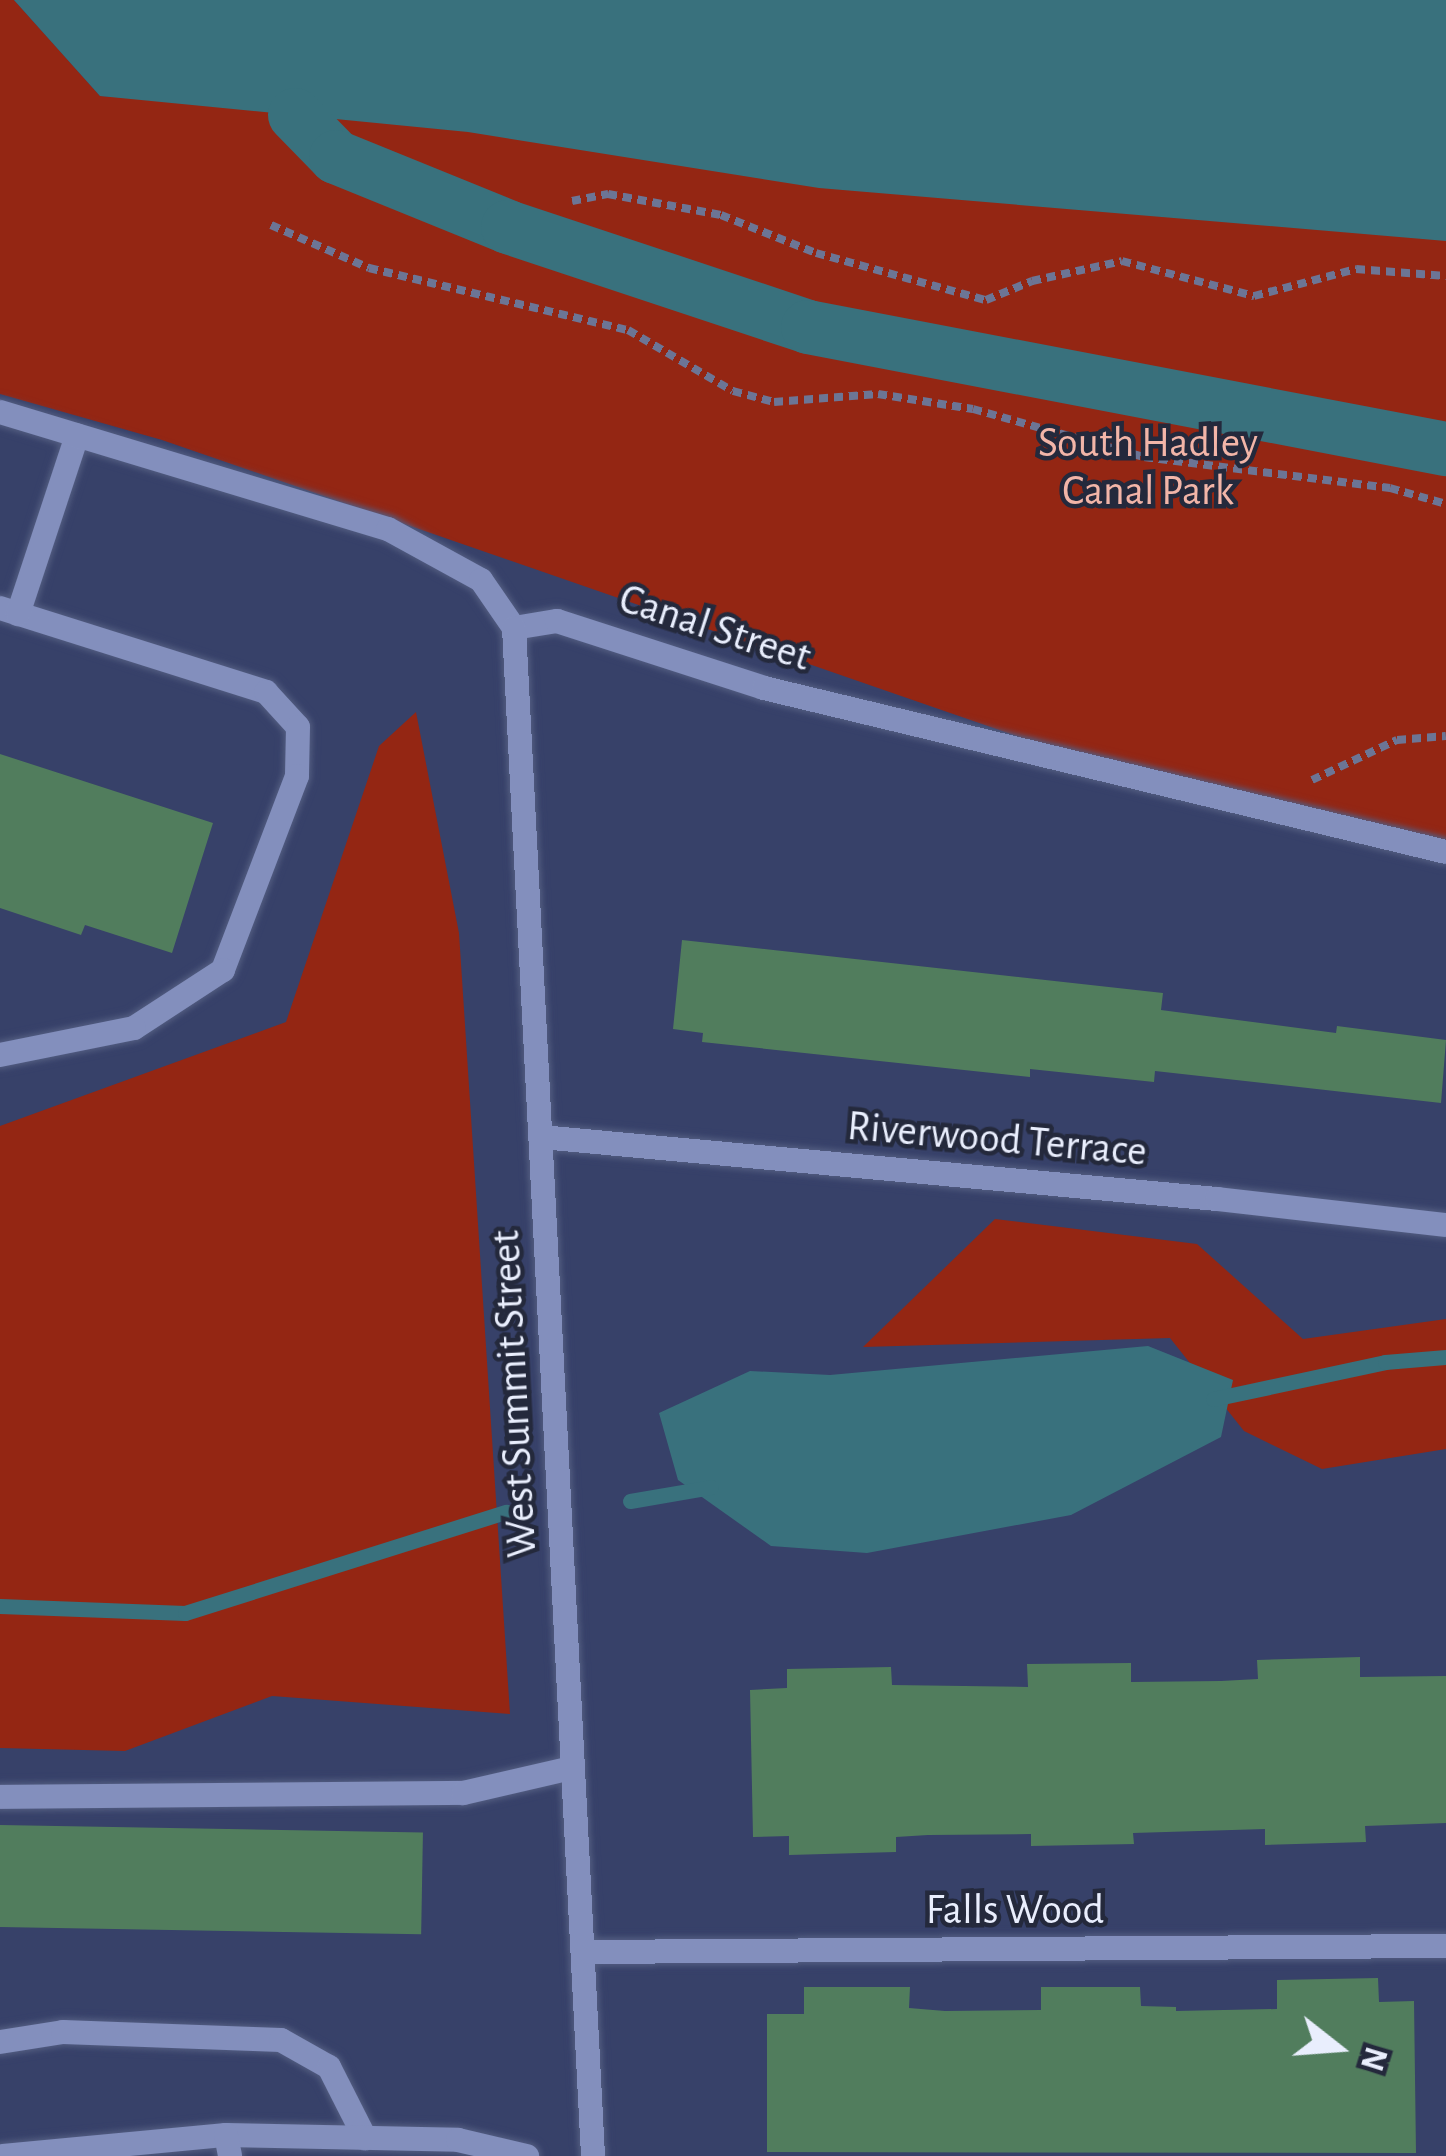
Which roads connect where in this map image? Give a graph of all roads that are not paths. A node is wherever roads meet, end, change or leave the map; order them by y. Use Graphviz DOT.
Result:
graph roads {
  1 [pos="0,412"];
  2 [pos="77,436"];
  3 [pos="9,611"];
  4 [pos="514,628"];
  5 [pos="1446,852"];
  6 [pos="0,1055"];
  7 [pos="541,1137"];
  8 [pos="1446,1225"];
  9 [pos="572,1768"];
  10 [pos="0,1797"];
  11 [pos="1446,1946"];
  12 [pos="584,1952"];
  13 [pos="0,2042"];
  14 [pos="365,2138"];
  15 [pos="228,2145"];
  16 [pos="3,2156"];
  17 [pos="527,2156"];
  18 [pos="593,2156"];
  1 -- 2 [label="street"];
  2 -- 3 [label="street"];
  2 -- 4 [label="street"];
  3 -- 6 [label="street"];
  4 -- 5 [label="street, Canal Street"];
  4 -- 7 [label="street, West Summit Street"];
  7 -- 8 [label="street, Riverwood Terrace"];
  7 -- 9 [label="street, West Summit Street"];
  9 -- 10 [label="street"];
  9 -- 12 [label="street, West Summit Street"];
  11 -- 12 [label="street, Falls Wood"];
  12 -- 18 [label="street, West Summit Street"];
  13 -- 14 [label="street"];
  14 -- 15 [label="street"];
  14 -- 17 [label="street"];
  15 -- 16 [label="street"];
}
